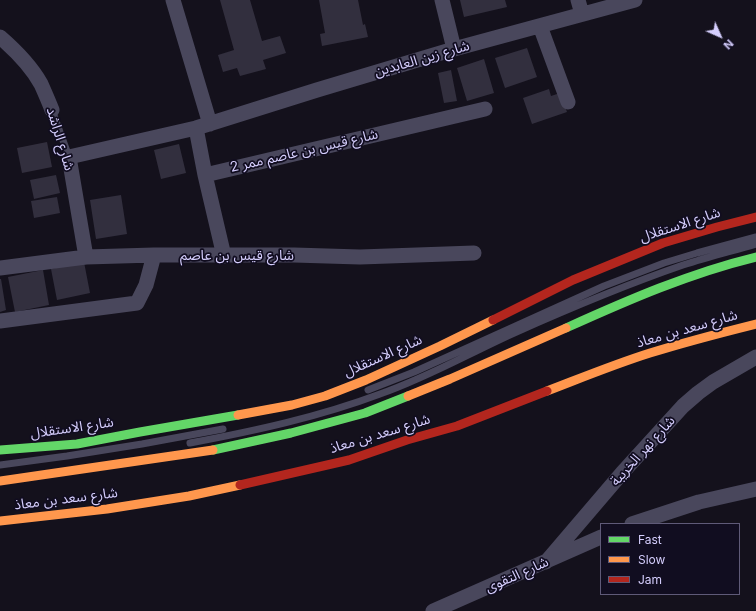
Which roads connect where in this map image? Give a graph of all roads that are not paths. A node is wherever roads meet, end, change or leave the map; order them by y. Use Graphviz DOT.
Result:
graph roads {
  1 [pos="173,0"];
  2 [pos="442,0"];
  3 [pos="635,0"];
  4 [pos="580,7"];
  5 [pos="540,26"];
  6 [pos="0,37"];
  7 [pos="454,49"];
  8 [pos="568,102"];
  9 [pos="485,109"];
  10 [pos="52,110"];
  11 [pos="203,126"];
  12 [pos="69,157"];
  13 [pos="205,175"];
  14 [pos="756,216"];
  15 [pos="756,237"];
  16 [pos="756,244"];
  17 [pos="474,253"];
  18 [pos="154,256"];
  19 [pos="224,256"];
  20 [pos="86,257"];
  21 [pos="756,257"];
  22 [pos="0,268"];
  23 [pos="0,321"];
  24 [pos="756,324"];
  25 [pos="756,357"];
  26 [pos="358,394"];
  27 [pos="233,426"];
  28 [pos="180,445"];
  29 [pos="0,450"];
  30 [pos="86,460"];
  31 [pos="0,465"];
  32 [pos="0,471"];
  33 [pos="0,481"];
  34 [pos="756,489"];
  35 [pos="0,521"];
  36 [pos="635,523"];
  37 [pos="600,538"];
  38 [pos="546,562"];
  39 [pos="433,611"];
  1 -- 11 [label="street"];
  2 -- 7 [label="street"];
  3 -- 4 [label="street, شارع زين العابدين"];
  4 -- 5 [label="street, شارع زين العابدين"];
  5 -- 7 [label="street, شارع زين العابدين"];
  5 -- 8 [label="street"];
  6 -- 10 [label="street, شارع الراشد"];
  7 -- 11 [label="street, شارع زين العابدين"];
  9 -- 13 [label="street, شارع قيس بن عاصم ممر 2"];
  10 -- 12 [label="lane, شارع الراشد"];
  11 -- 12 [label="street, شارع زين العابدين"];
  11 -- 13 [label="street"];
  12 -- 20 [label="street, شارع الراشد"];
  13 -- 19 [label="street"];
  14 -- 29 [label="main road, شارع الاستقلال"];
  15 -- 26 [label="lane"];
  16 -- 28 [label="lane"];
  17 -- 19 [label="street, شارع قيس بن عاصم"];
  18 -- 19 [label="street, شارع قيس بن عاصم"];
  18 -- 20 [label="street, شارع قيس بن عاصم"];
  18 -- 23 [label="street"];
  20 -- 22 [label="street, شارع قيس بن عاصم"];
  21 -- 33 [label="main road"];
  24 -- 35 [label="main road, شارع سعد بن معاذ"];
  25 -- 38 [label="street, شارع نهر الخريبة"];
  27 -- 31 [label="lane"];
  30 -- 32 [label="lane"];
  34 -- 36 [label="street"];
  37 -- 38 [label="street, شارع التقوى"];
  38 -- 39 [label="street, شارع التقوى"];
}
